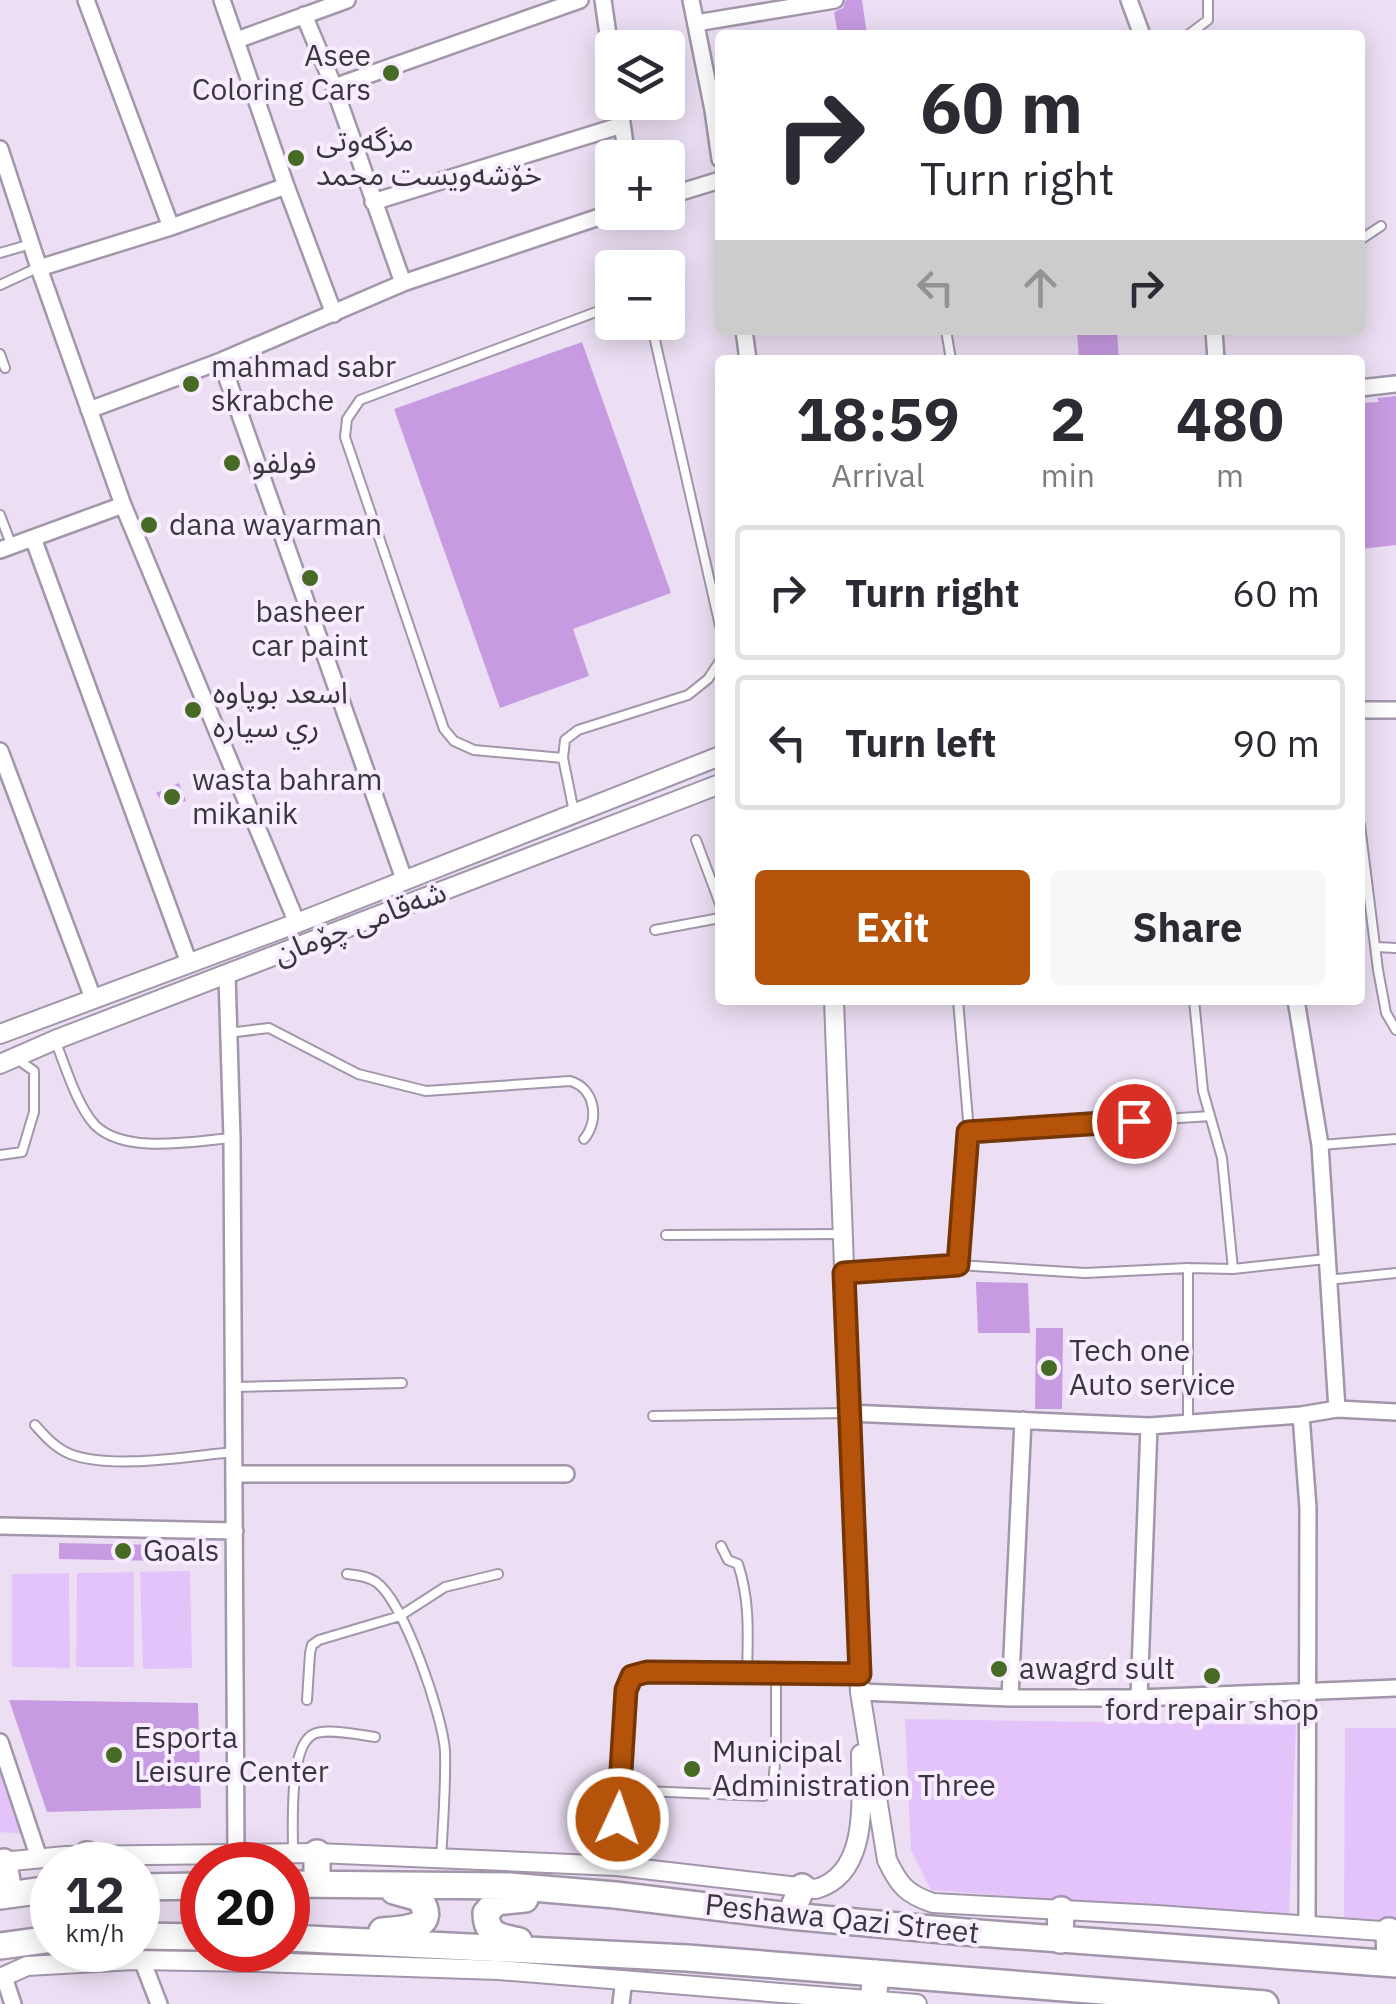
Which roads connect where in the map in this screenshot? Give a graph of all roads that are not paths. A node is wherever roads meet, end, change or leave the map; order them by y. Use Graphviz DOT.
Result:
graph roads {
  1 [pos="86,0"];
  2 [pos="222,0"];
  3 [pos="347,0"];
  4 [pos="580,0"];
  5 [pos="603,0"];
  6 [pos="692,0"];
  7 [pos="834,0"];
  8 [pos="1129,0"];
  9 [pos="1208,0"];
  10 [pos="304,15"];
  11 [pos="696,23"];
  12 [pos="607,30"];
  13 [pos="1140,30"];
  14 [pos="1195,30"];
  15 [pos="237,40"];
  16 [pos="334,87"];
  17 [pos="715,103"];
  18 [pos="621,120"];
  19 [pos="622,124"];
  20 [pos="624,140"];
  21 [pos="0,150"];
  22 [pos="715,182"];
  23 [pos="286,186"];
  24 [pos="685,191"];
  25 [pos="372,202"];
  26 [pos="595,218"];
  27 [pos="1382,226"];
  28 [pos="170,228"];
  29 [pos="1365,237"];
  30 [pos="31,244"];
  31 [pos="0,253"];
  32 [pos="39,268"];
  33 [pos="0,284"];
  34 [pos="403,284"];
  35 [pos="595,312"];
  36 [pos="334,314"];
  37 [pos="655,340"];
  38 [pos="0,354"];
  39 [pos="221,361"];
  40 [pos="4,368"];
  41 [pos="1396,384"];
  42 [pos="1365,387"];
  43 [pos="89,410"];
  44 [pos="123,505"];
  45 [pos="0,516"];
  46 [pos="33,538"];
  47 [pos="6,548"];
  48 [pos="715,604"];
  49 [pos="715,668"];
  50 [pos="1365,710"];
  51 [pos="1396,710"];
  52 [pos="0,750"];
  53 [pos="563,758"];
  54 [pos="715,758"];
  55 [pos="715,786"];
  56 [pos="574,812"];
  57 [pos="696,840"];
  58 [pos="1365,863"];
  59 [pos="404,879"];
  60 [pos="715,891"];
  61 [pos="715,919"];
  62 [pos="297,922"];
  63 [pos="654,930"];
  64 [pos="1376,947"];
  65 [pos="1396,948"];
  66 [pos="189,963"];
  67 [pos="226,975"];
  68 [pos="93,998"];
  69 [pos="834,1005"];
  70 [pos="958,1005"];
  71 [pos="1194,1005"];
  72 [pos="1297,1005"];
  73 [pos="1396,1030"];
  74 [pos="228,1032"];
  75 [pos="0,1034"];
  76 [pos="55,1040"];
  77 [pos="8,1061"];
  78 [pos="1210,1116"];
  79 [pos="968,1132"];
  80 [pos="232,1138"];
  81 [pos="584,1138"];
  82 [pos="1396,1139"];
  83 [pos="1320,1145"];
  84 [pos="0,1155"];
  85 [pos="844,1234"];
  86 [pos="666,1235"];
  87 [pos="1326,1260"];
  88 [pos="958,1265"];
  89 [pos="1188,1268"];
  90 [pos="1232,1269"];
  91 [pos="844,1273"];
  92 [pos="1396,1273"];
  93 [pos="1327,1280"];
  94 [pos="402,1383"];
  95 [pos="234,1386"];
  96 [pos="1337,1409"];
  97 [pos="1396,1412"];
  98 [pos="848,1413"];
  99 [pos="1300,1415"];
  100 [pos="653,1416"];
  101 [pos="1023,1420"];
  102 [pos="1188,1423"];
  103 [pos="35,1425"];
  104 [pos="1149,1426"];
  105 [pos="234,1452"];
  106 [pos="234,1474"];
  107 [pos="566,1474"];
  108 [pos="0,1526"];
  109 [pos="234,1531"];
  110 [pos="721,1546"];
  111 [pos="346,1574"];
  112 [pos="498,1574"];
  113 [pos="400,1616"];
  114 [pos="747,1673"];
  115 [pos="776,1674"];
  116 [pos="1396,1688"];
  117 [pos="1308,1690"];
  118 [pos="861,1692"];
  119 [pos="1010,1698"];
  120 [pos="1139,1698"];
  121 [pos="307,1700"];
  122 [pos="375,1737"];
  123 [pos="1,1745"];
  124 [pos="619,1790"];
  125 [pos="33,1842"];
  126 [pos="236,1842"];
  127 [pos="304,1842"];
  128 [pos="310,1853"];
  129 [pos="30,1859"];
  130 [pos="310,1859"];
  131 [pos="441,1859"];
  132 [pos="2,1862"];
  133 [pos="616,1866"];
  134 [pos="310,1884"];
  135 [pos="330,1884"];
  136 [pos="802,1888"];
  137 [pos="30,1892"];
  138 [pos="5,1895"];
  139 [pos="615,1895"];
  140 [pos="1061,1910"];
  141 [pos="790,1916"];
  142 [pos="1307,1924"];
  143 [pos="1393,1932"];
  144 [pos="310,1937"];
  145 [pos="310,1938"];
  146 [pos="1060,1940"];
  147 [pos="30,1942"];
  148 [pos="0,1946"];
  149 [pos="160,1949"];
  150 [pos="583,1952"];
  151 [pos="1393,1964"];
  152 [pos="30,1966"];
  153 [pos="148,1972"];
  154 [pos="876,1973"];
  155 [pos="2,1977"];
  156 [pos="624,1979"];
  157 [pos="874,2000"];
  158 [pos="13,2004"];
  159 [pos="159,2004"];
  160 [pos="621,2004"];
  161 [pos="917,2004"];
  162 [pos="1265,2004"];
  1 -- 28 [label="street"];
  2 -- 15 [label="street"];
  3 -- 10 [label="street"];
  4 -- 16 [label="street"];
  5 -- 12 [label="street"];
  6 -- 11 [label="street"];
  7 -- 11 [label="street"];
  8 -- 13 [label="street"];
  9 -- 14 [label="lane"];
  10 -- 15 [label="street"];
  10 -- 16 [label="street"];
  11 -- 17 [label="street"];
  15 -- 23 [label="street"];
  16 -- 25 [label="street"];
  18 -- 19 [label="street"];
  19 -- 20 [label="street"];
  19 -- 25 [label="street"];
  21 -- 30 [label="street"];
  22 -- 24 [label="street"];
  23 -- 28 [label="street"];
  23 -- 36 [label="street"];
  25 -- 34 [label="street"];
  26 -- 34 [label="street"];
  27 -- 29 [label="lane"];
  28 -- 32 [label="street"];
  30 -- 31 [label="lane"];
  30 -- 32 [label="street"];
  32 -- 33 [label="lane"];
  32 -- 43 [label="street"];
  34 -- 36 [label="street"];
  35 -- 53 [label="lane"];
  36 -- 39 [label="street"];
  37 -- 48 [label="lane"];
  38 -- 40 [label="lane"];
  39 -- 43 [label="street"];
  39 -- 59 [label="street"];
  41 -- 42 [label="street"];
  43 -- 44 [label="street"];
  44 -- 46 [label="street"];
  44 -- 62 [label="street"];
  45 -- 47 [label="lane"];
  46 -- 47 [label="street"];
  46 -- 66 [label="street"];
  49 -- 53 [label="lane"];
  50 -- 51 [label="street"];
  52 -- 68 [label="street"];
  53 -- 56 [label="lane"];
  54 -- 56 [label="street, شەقامی چۆمان"];
  55 -- 67 [label="street, شەقامی چۆمان"];
  56 -- 59 [label="street, شەقامی چۆمان"];
  57 -- 60 [label="lane"];
  58 -- 64 [label="lane"];
  59 -- 62 [label="street, شەقامی چۆمان"];
  61 -- 63 [label="lane"];
  62 -- 66 [label="street, شەقامی چۆمان"];
  64 -- 65 [label="lane"];
  64 -- 73 [label="lane"];
  66 -- 68 [label="street, شەقامی چۆمان"];
  67 -- 74 [label="street"];
  67 -- 76 [label="street, شەقامی چۆمان"];
  68 -- 75 [label="street, شەقامی چۆمان"];
  69 -- 85 [label="street"];
  70 -- 79 [label="lane"];
  71 -- 78 [label="lane"];
  72 -- 83 [label="street"];
  74 -- 80 [label="street"];
  74 -- 81 [label="lane"];
  76 -- 77 [label="street, شەقامی چۆمان"];
  76 -- 80 [label="lane"];
  77 -- 84 [label="lane"];
  78 -- 79 [label="lane"];
  78 -- 90 [label="lane"];
  79 -- 88 [label="lane"];
  80 -- 95 [label="street"];
  82 -- 83 [label="lane"];
  83 -- 87 [label="street"];
  85 -- 86 [label="lane"];
  85 -- 91 [label="street"];
  87 -- 90 [label="lane"];
  87 -- 93 [label="street"];
  88 -- 89 [label="lane"];
  88 -- 91 [label="lane"];
  89 -- 90 [label="lane"];
  89 -- 102 [label="lane"];
  91 -- 98 [label="street"];
  92 -- 93 [label="lane"];
  93 -- 96 [label="street"];
  94 -- 95 [label="lane"];
  95 -- 105 [label="street"];
  96 -- 97 [label="street"];
  96 -- 99 [label="street"];
  98 -- 100 [label="lane"];
  98 -- 101 [label="street"];
  98 -- 118 [label="street"];
  99 -- 102 [label="street"];
  99 -- 117 [label="street"];
  101 -- 104 [label="street"];
  101 -- 119 [label="street"];
  102 -- 104 [label="street"];
  103 -- 105 [label="lane"];
  104 -- 120 [label="street"];
  105 -- 106 [label="street"];
  106 -- 107 [label="street"];
  106 -- 109 [label="street"];
  108 -- 109 [label="street"];
  109 -- 126 [label="street"];
  110 -- 114 [label="lane"];
  111 -- 113 [label="lane"];
  112 -- 113 [label="lane"];
  113 -- 121 [label="lane"];
  113 -- 131 [label="lane"];
  114 -- 115 [label="lane"];
  114 -- 124 [label="lane"];
  115 -- 118 [label="lane"];
  115 -- 124 [label="lane"];
  116 -- 117 [label="street"];
  117 -- 120 [label="street"];
  117 -- 142 [label="street"];
  118 -- 119 [label="street"];
  118 -- 136 [label="street"];
  118 -- 140 [label="street"];
  119 -- 120 [label="street"];
  122 -- 127 [label="lane"];
  123 -- 125 [label="street"];
  124 -- 133 [label="lane"];
  128 -- 131 [label="street"];
  129 -- 132 [label="street"];
  130 -- 135 [label="highway"];
  131 -- 133 [label="street"];
  132 -- 138 [label="highway"];
  133 -- 136 [label="street"];
  134 -- 135 [label="highway, Peshawa Qazi Street"];
  135 -- 139 [label="highway, Peshawa Qazi Street"];
  135 -- 144 [label="highway"];
  136 -- 141 [label="highway"];
  137 -- 138 [label="highway"];
  139 -- 141 [label="highway, Peshawa Qazi Street"];
  139 -- 150 [label="highway"];
  140 -- 142 [label="street"];
  140 -- 146 [label="highway"];
  141 -- 146 [label="highway, Peshawa Qazi Street"];
  142 -- 143 [label="street"];
  143 -- 151 [label="highway"];
  145 -- 150 [label="highway, Peshawa Qazi Street"];
  146 -- 151 [label="highway, Peshawa Qazi Street"];
  147 -- 148 [label="highway"];
  149 -- 156 [label="street"];
  150 -- 154 [label="highway, Peshawa Qazi Street"];
  152 -- 155 [label="street"];
  153 -- 159 [label="street"];
  154 -- 157 [label="highway"];
  154 -- 162 [label="highway, Peshawa Qazi Street"];
  155 -- 158 [label="street"];
  156 -- 157 [label="street"];
  156 -- 160 [label="street"];
  157 -- 161 [label="street"];
}
